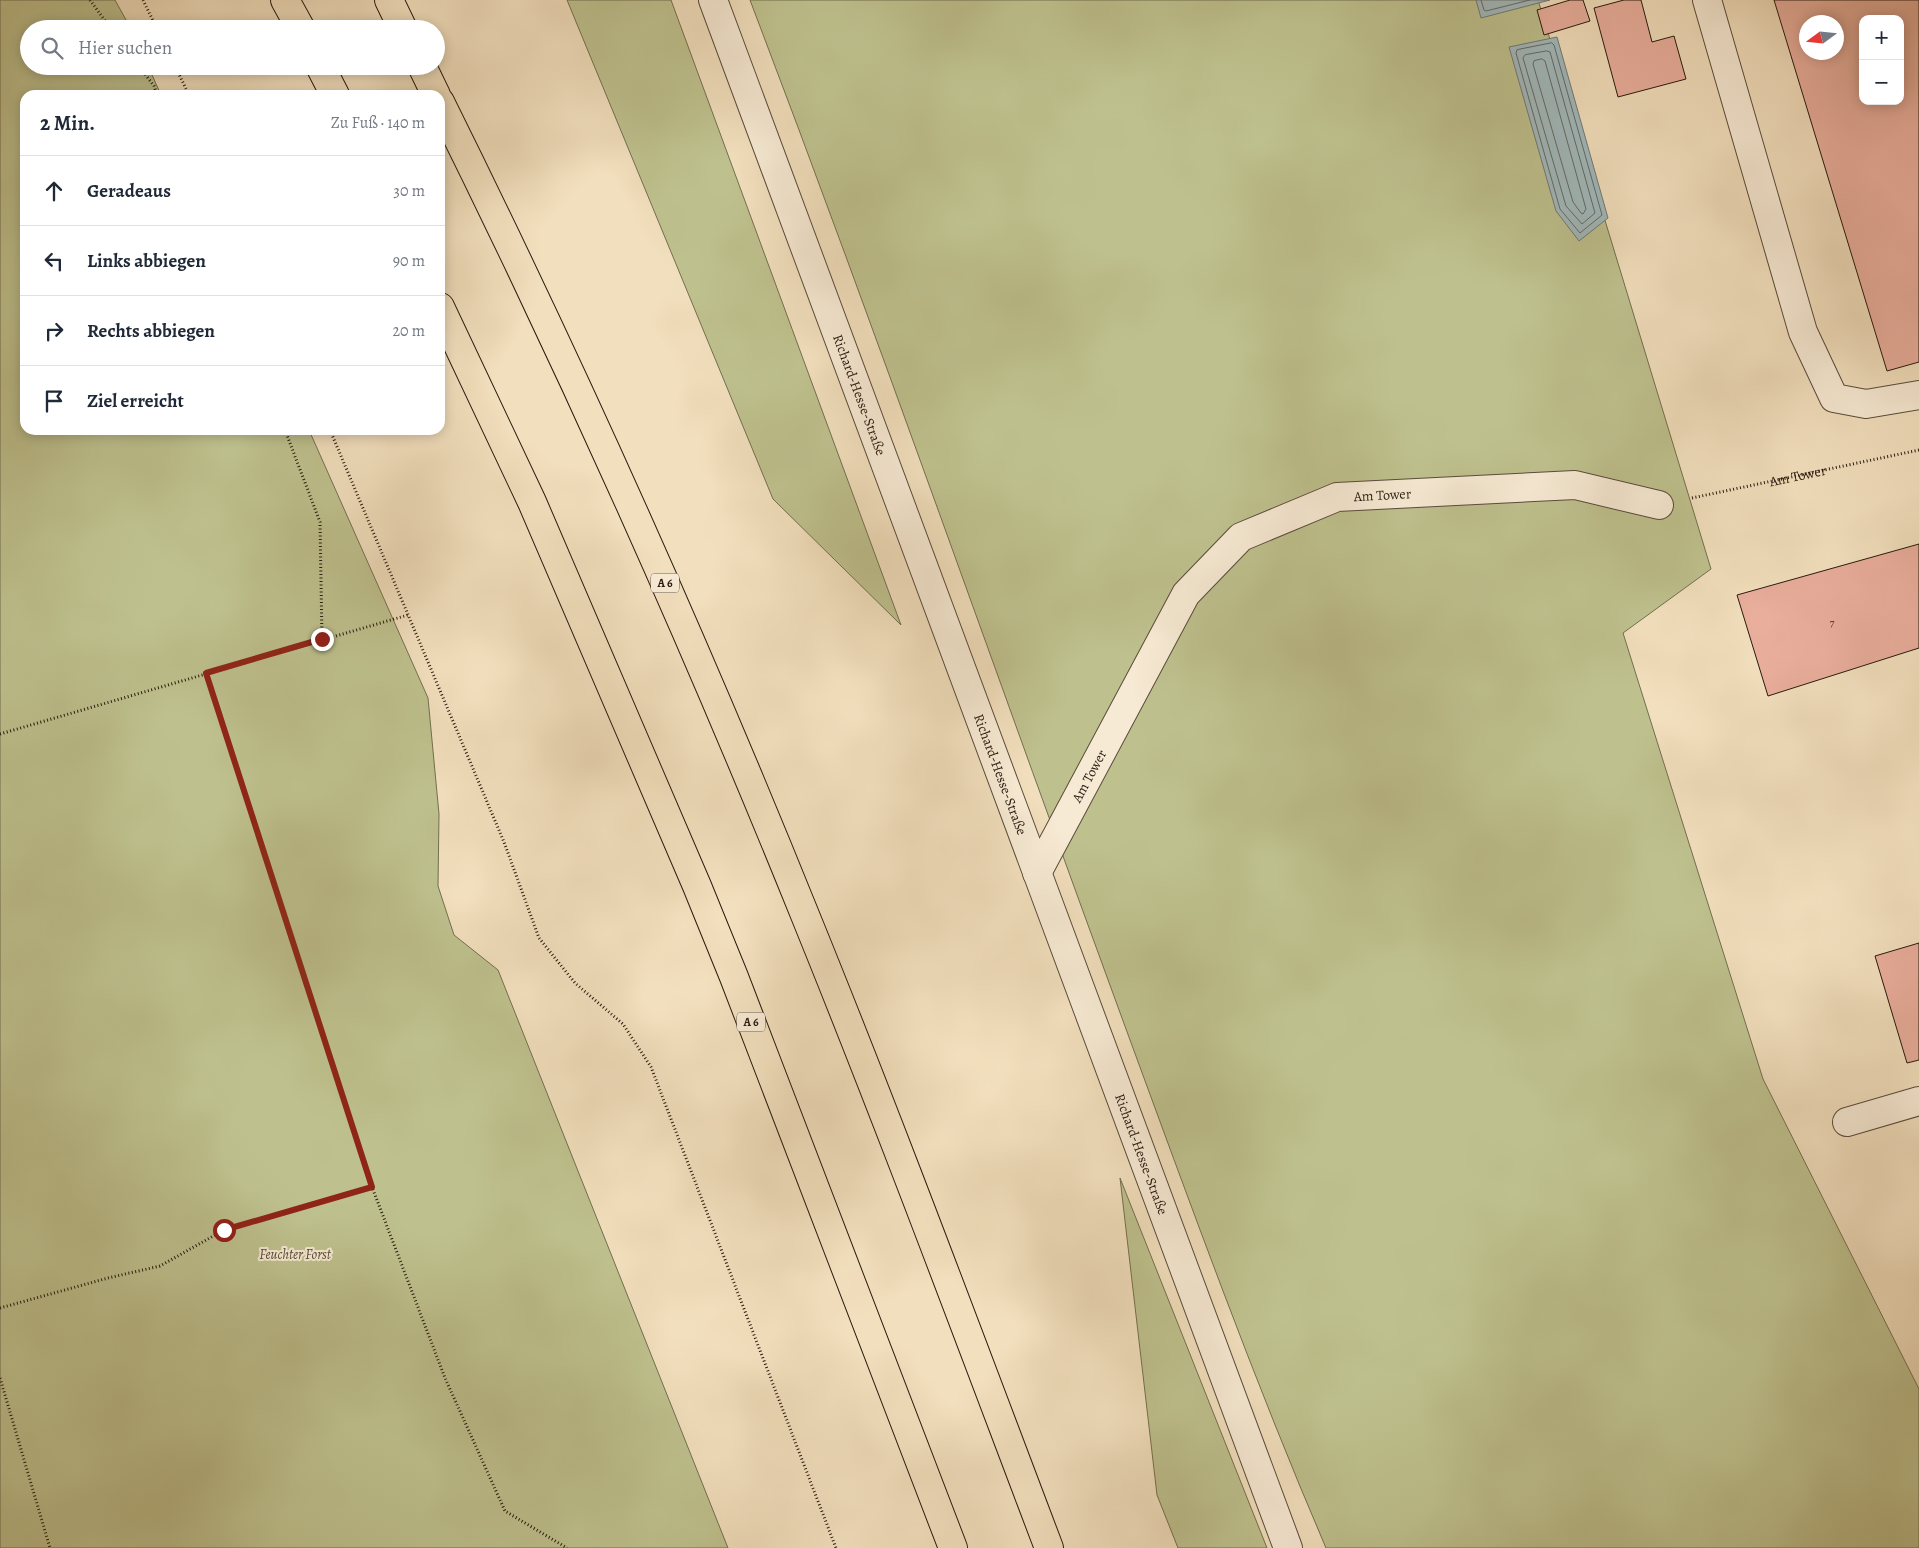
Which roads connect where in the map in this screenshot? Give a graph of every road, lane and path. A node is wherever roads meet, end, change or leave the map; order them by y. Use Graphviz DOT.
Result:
graph roads {
  1 [pos="90,0"];
  2 [pos="143,0"];
  3 [pos="285,0"];
  4 [pos="389,0"];
  5 [pos="713,0"];
  6 [pos="1706,0"];
  7 [pos="104,20"];
  8 [pos="153,20"];
  9 [pos="295,20"];
  10 [pos="399,20"];
  11 [pos="146,75"];
  12 [pos="179,75"];
  13 [pos="324,75"];
  14 [pos="426,75"];
  15 [pos="155,90"];
  16 [pos="187,90"];
  17 [pos="332,90"];
  18 [pos="434,90"];
  19 [pos="445,112"];
  20 [pos="445,318"];
  21 [pos="1919,395"];
  22 [pos="287,435"];
  23 [pos="332,435"];
  24 [pos="1919,450"];
  25 [pos="1659,506"];
  26 [pos="408,615"];
  27 [pos="322,639"];
  28 [pos="206,673"];
  29 [pos="0,734"];
  30 [pos="1037,873"];
  31 [pos="1919,1101"];
  32 [pos="1846,1122"];
  33 [pos="372,1187"];
  34 [pos="0,1308"];
  35 [pos="0,1378"];
  36 [pos="50,1548"];
  37 [pos="567,1548"];
  38 [pos="836,1548"];
  39 [pos="953,1548"];
  40 [pos="1049,1548"];
  41 [pos="1288,1548"];
  1 -- 7 [label="path"];
  2 -- 8 [label="path"];
  3 -- 9 [label="highway"];
  4 -- 10 [label="highway"];
  5 -- 30 [label="street, Richard-Hesse-Straße"];
  6 -- 21 [label="street"];
  11 -- 15 [label="path"];
  12 -- 16 [label="path"];
  13 -- 17 [label="highway"];
  14 -- 18 [label="highway"];
  19 -- 40 [label="highway, A 6"];
  20 -- 39 [label="highway, A 6"];
  22 -- 27 [label="path"];
  23 -- 26 [label="path"];
  24 -- 25 [label="path, Am Tower"];
  25 -- 30 [label="street, Am Tower"];
  26 -- 27 [label="path"];
  26 -- 38 [label="path"];
  27 -- 28 [label="path"];
  28 -- 29 [label="path"];
  28 -- 33 [label="path"];
  30 -- 41 [label="street, Richard-Hesse-Straße"];
  31 -- 32 [label="street"];
  33 -- 34 [label="path"];
  33 -- 37 [label="path"];
  35 -- 36 [label="path"];
}
